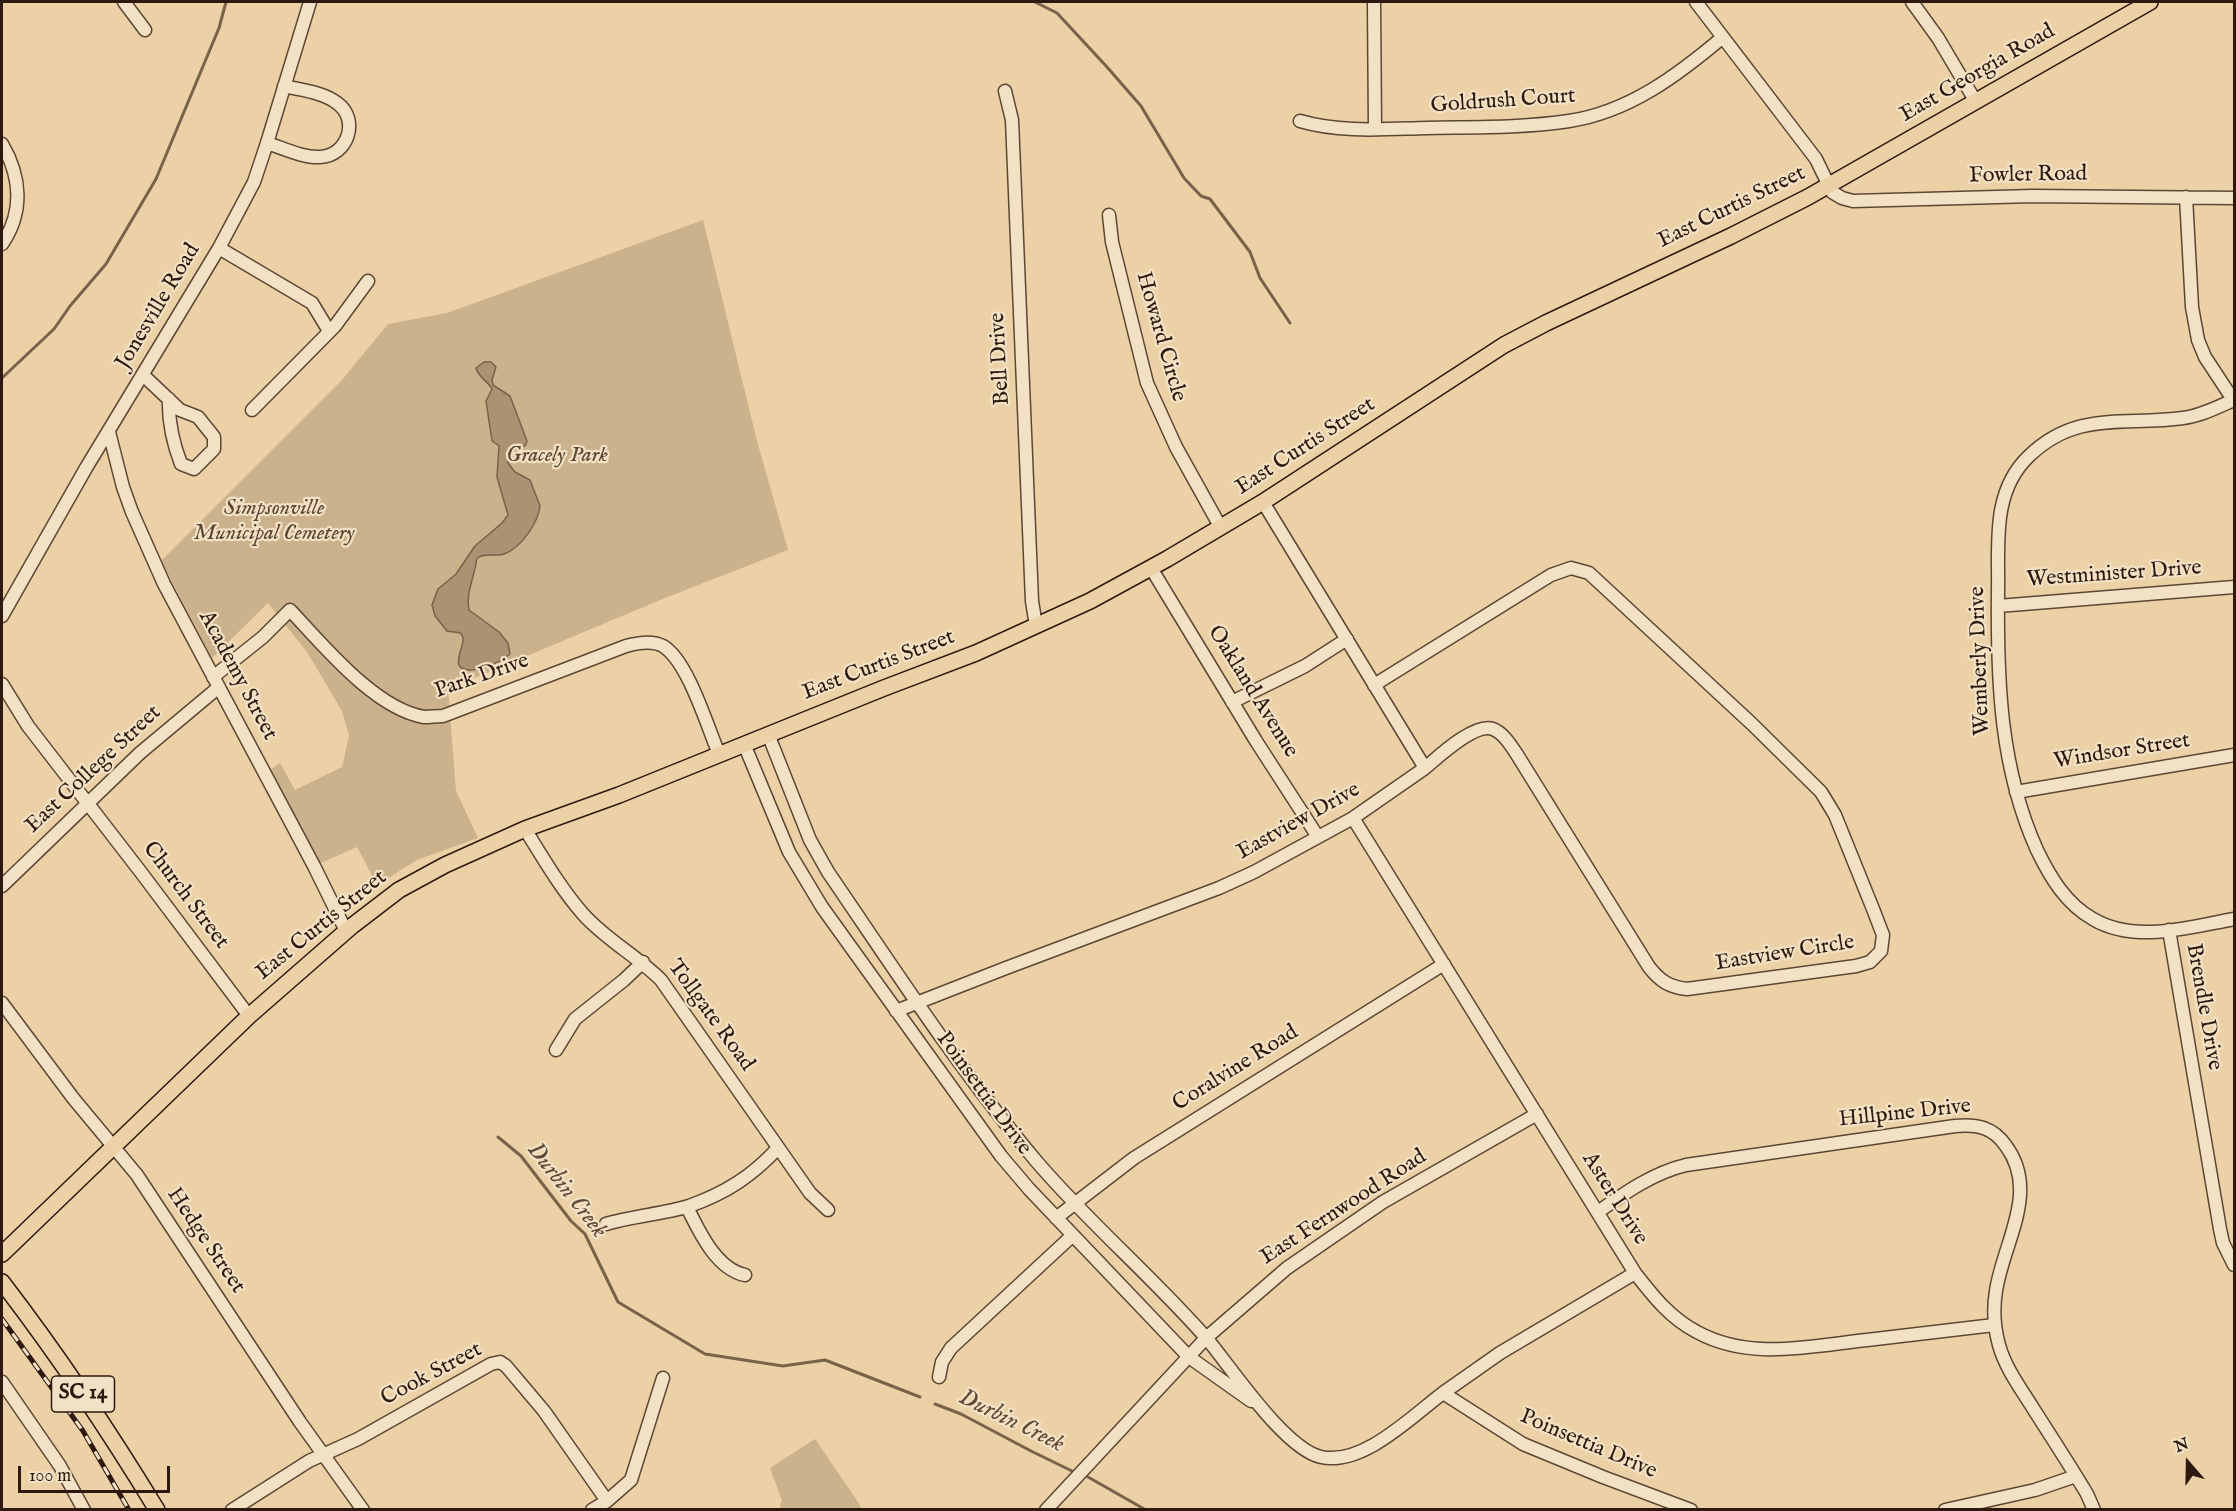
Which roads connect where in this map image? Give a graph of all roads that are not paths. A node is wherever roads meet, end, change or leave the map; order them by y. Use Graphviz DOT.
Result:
graph roads {
  1 [pos="124,2"];
  2 [pos="310,2"];
  3 [pos="1374,2"];
  4 [pos="1695,2"];
  5 [pos="1912,2"];
  6 [pos="2150,2"];
  7 [pos="145,30"];
  8 [pos="1723,37"];
  9 [pos="284,86"];
  10 [pos="1005,91"];
  11 [pos="1976,102"];
  12 [pos="1300,121"];
  13 [pos="1375,129"];
  14 [pos="267,143"];
  15 [pos="2,144"];
  16 [pos="1828,185"];
  17 [pos="2186,197"];
  18 [pos="2235,198"];
  19 [pos="1108,215"];
  20 [pos="2,244"];
  21 [pos="219,248"];
  22 [pos="368,281"];
  23 [pos="329,331"];
  24 [pos="143,375"];
  25 [pos="169,399"];
  26 [pos="2234,401"];
  27 [pos="252,410"];
  28 [pos="109,432"];
  29 [pos="1263,502"];
  30 [pos="1221,528"];
  31 [pos="1151,568"];
  32 [pos="2235,587"];
  33 [pos="6,592"];
  34 [pos="1998,606"];
  35 [pos="2,616"];
  36 [pos="1036,626"];
  37 [pos="1347,639"];
  38 [pos="216,682"];
  39 [pos="2,684"];
  40 [pos="1374,685"];
  41 [pos="1232,702"];
  42 [pos="768,734"];
  43 [pos="744,744"];
  44 [pos="720,754"];
  45 [pos="2235,755"];
  46 [pos="1425,768"];
  47 [pos="2016,792"];
  48 [pos="87,803"];
  49 [pos="1353,818"];
  50 [pos="525,830"];
  51 [pos="1318,837"];
  52 [pos="2,886"];
  53 [pos="2235,919"];
  54 [pos="2169,930"];
  55 [pos="346,931"];
  56 [pos="643,962"];
  57 [pos="1444,964"];
  58 [pos="2,1003"];
  59 [pos="918,1003"];
  60 [pos="896,1011"];
  61 [pos="249,1016"];
  62 [pos="556,1050"];
  63 [pos="1537,1114"];
  64 [pos="114,1146"];
  65 [pos="778,1148"];
  66 [pos="1074,1202"];
  67 [pos="687,1207"];
  68 [pos="828,1210"];
  69 [pos="1598,1212"];
  70 [pos="1056,1218"];
  71 [pos="606,1224"];
  72 [pos="1073,1235"];
  73 [pos="2,1254"];
  74 [pos="2235,1265"];
  75 [pos="1635,1273"];
  76 [pos="745,1275"];
  77 [pos="2,1282"];
  78 [pos="1994,1325"];
  79 [pos="1206,1338"];
  80 [pos="1189,1357"];
  81 [pos="939,1377"];
  82 [pos="663,1378"];
  83 [pos="2,1382"];
  84 [pos="1443,1393"];
  85 [pos="1264,1410"];
  86 [pos="324,1455"];
  87 [pos="2076,1476"];
  88 [pos="607,1501"];
  89 [pos="84,1509"];
  90 [pos="158,1509"];
  91 [pos="232,1509"];
  92 [pos="363,1509"];
  93 [pos="592,1509"];
  94 [pos="1046,1509"];
  95 [pos="1691,1509"];
  96 [pos="1945,1509"];
  97 [pos="2094,1509"];
  1 -- 7 [label="street"];
  2 -- 9 [label="street, Jonesville Road"];
  3 -- 13 [label="street"];
  4 -- 8 [label="street"];
  5 -- 11 [label="street"];
  6 -- 11 [label="main road, East Georgia Road"];
  8 -- 13 [label="street, Goldrush Court"];
  8 -- 16 [label="street"];
  9 -- 14 [label="street, Jonesville Road"];
  9 -- 14 [label="street"];
  10 -- 36 [label="street, Bell Drive"];
  11 -- 16 [label="main road, East Georgia Road"];
  12 -- 13 [label="street, Goldrush Court"];
  14 -- 21 [label="street, Jonesville Road"];
  15 -- 20 [label="street"];
  16 -- 17 [label="street, Fowler Road"];
  16 -- 29 [label="main road, East Curtis Street"];
  17 -- 18 [label="street, Fowler Road"];
  17 -- 26 [label="street"];
  19 -- 30 [label="street, Howard Circle"];
  21 -- 23 [label="street"];
  21 -- 24 [label="street, Jonesville Road"];
  22 -- 23 [label="street"];
  23 -- 27 [label="street"];
  24 -- 25 [label="street"];
  24 -- 28 [label="street, Jonesville Road"];
  25 -- 25 [label="street"];
  26 -- 34 [label="street, Wemberly Drive"];
  28 -- 33 [label="street, Jonesville Road"];
  28 -- 38 [label="street, Academy Street"];
  29 -- 30 [label="main road, East Curtis Street"];
  29 -- 37 [label="street"];
  30 -- 31 [label="main road, East Curtis Street"];
  31 -- 36 [label="main road, East Curtis Street"];
  31 -- 41 [label="street, Oakland Avenue"];
  32 -- 34 [label="street, Westminister Drive"];
  33 -- 35 [label="street, Jonesville Road"];
  34 -- 47 [label="street, Wemberly Drive"];
  36 -- 42 [label="main road, East Curtis Street"];
  37 -- 40 [label="street"];
  37 -- 41 [label="street"];
  38 -- 44 [label="street, Park Drive"];
  38 -- 48 [label="street, East College Street"];
  38 -- 55 [label="street, Academy Street"];
  39 -- 48 [label="street"];
  40 -- 46 [label="street"];
  40 -- 46 [label="street, Eastview Circle"];
  41 -- 51 [label="street, Oakland Avenue"];
  42 -- 43 [label="main road, East Curtis Street"];
  42 -- 59 [label="street, Poinsettia Drive"];
  43 -- 44 [label="main road, East Curtis Street"];
  43 -- 60 [label="street, Poinsettia Drive"];
  44 -- 50 [label="main road, East Curtis Street"];
  45 -- 47 [label="street, Windsor Street"];
  46 -- 49 [label="street, Eastview Drive"];
  47 -- 54 [label="street, Wemberly Drive"];
  48 -- 52 [label="street, East College Street"];
  48 -- 61 [label="street, Church Street"];
  49 -- 51 [label="street, Eastview Drive"];
  49 -- 57 [label="street, Aster Drive"];
  50 -- 55 [label="main road, East Curtis Street"];
  50 -- 56 [label="street, Tollgate Road"];
  51 -- 59 [label="street, Eastview Drive"];
  53 -- 54 [label="street, Wemberly Drive"];
  54 -- 74 [label="street, Brendle Drive"];
  55 -- 61 [label="main road, East Curtis Street"];
  56 -- 62 [label="street"];
  56 -- 65 [label="street, Tollgate Road"];
  57 -- 63 [label="street, Aster Drive"];
  57 -- 66 [label="street, Coralvine Road"];
  58 -- 64 [label="street, Hedge Street"];
  59 -- 60 [label="street, Eastview Drive"];
  59 -- 66 [label="street, Poinsettia Drive"];
  60 -- 70 [label="street, Poinsettia Drive"];
  61 -- 64 [label="main road, East Curtis Street"];
  63 -- 69 [label="street, Aster Drive"];
  63 -- 79 [label="street, East Fernwood Road"];
  64 -- 73 [label="main road, East Curtis Street"];
  64 -- 86 [label="street, Hedge Street"];
  65 -- 67 [label="street"];
  65 -- 68 [label="street, Tollgate Road"];
  66 -- 70 [label="street, Coralvine Road"];
  66 -- 79 [label="street, Poinsettia Drive"];
  67 -- 71 [label="street"];
  67 -- 76 [label="street"];
  69 -- 75 [label="street, Aster Drive"];
  69 -- 78 [label="street, Hillpine Drive"];
  70 -- 72 [label="street, Poinsettia Drive"];
  72 -- 80 [label="street, Poinsettia Drive"];
  72 -- 81 [label="street"];
  75 -- 78 [label="street, Aster Drive"];
  75 -- 84 [label="street"];
  77 -- 90 [label="main road, SC 14"];
  78 -- 87 [label="street, Hillpine Drive"];
  79 -- 80 [label="street, East Fernwood Road"];
  79 -- 85 [label="street, Poinsettia Drive"];
  80 -- 85 [label="street, Poinsettia Drive"];
  80 -- 94 [label="street, East Fernwood Road"];
  82 -- 88 [label="street"];
  83 -- 89 [label="street"];
  84 -- 85 [label="street, Poinsettia Drive"];
  84 -- 95 [label="street, Poinsettia Drive"];
  86 -- 88 [label="street, Cook Street"];
  86 -- 91 [label="street"];
  86 -- 92 [label="street, Hedge Street"];
  87 -- 96 [label="street"];
  87 -- 97 [label="street, Hillpine Drive"];
  88 -- 93 [label="street"];
}
